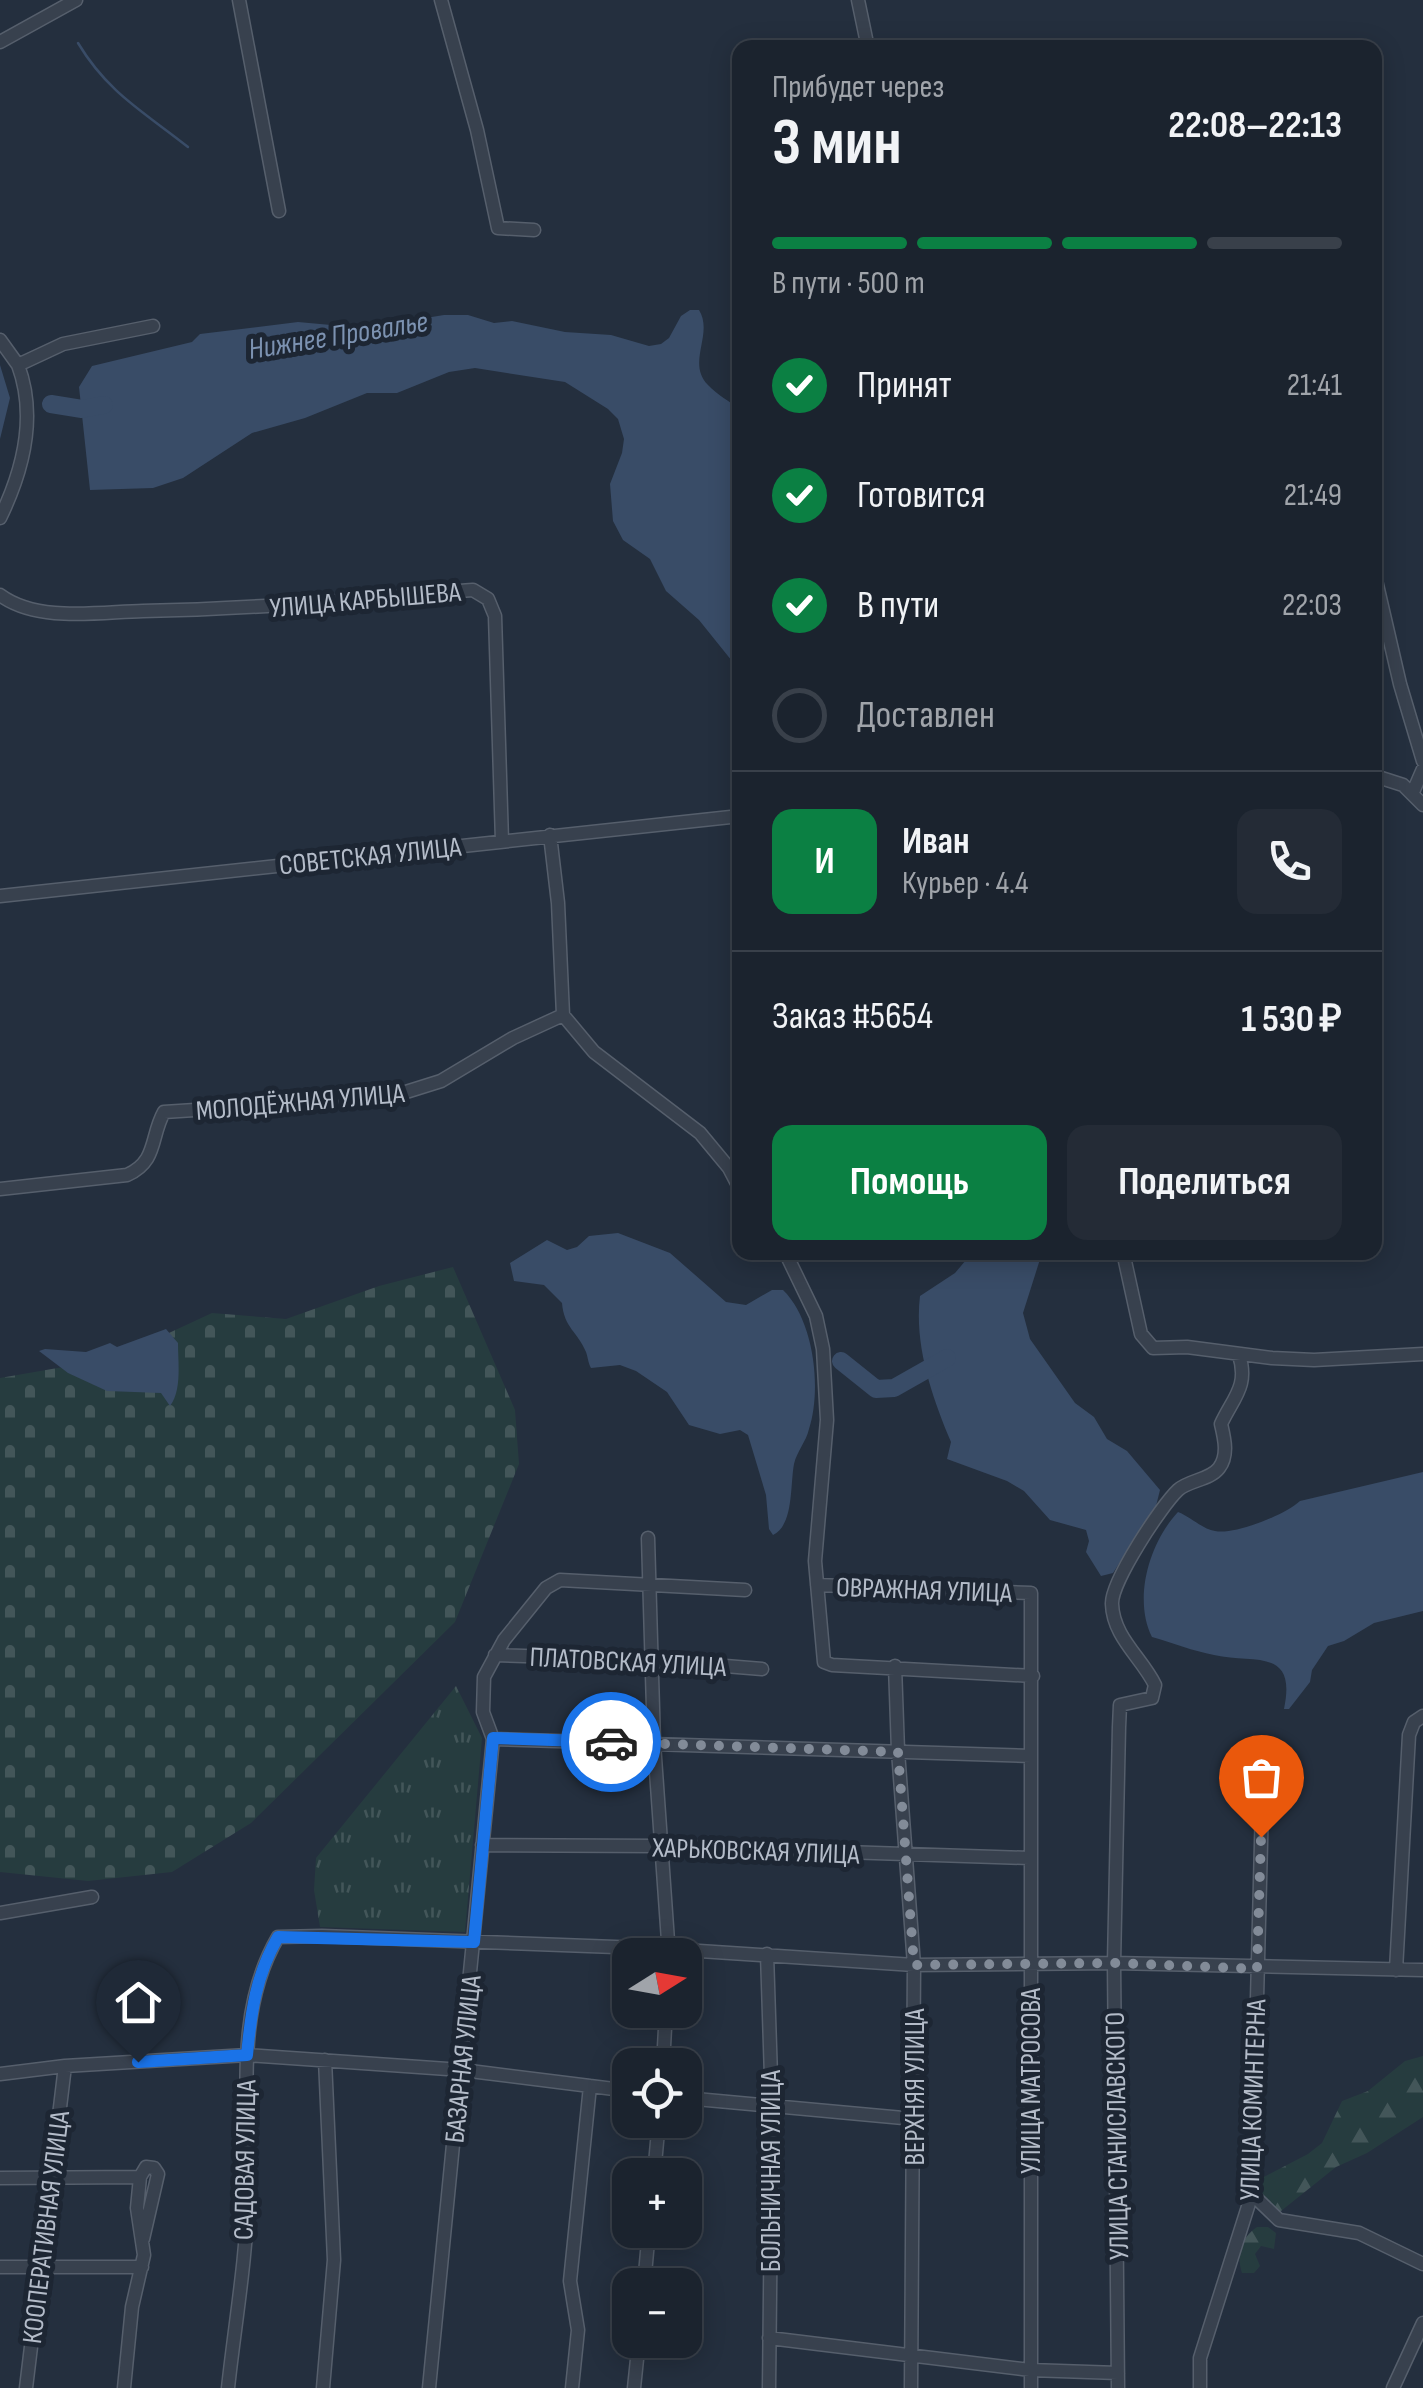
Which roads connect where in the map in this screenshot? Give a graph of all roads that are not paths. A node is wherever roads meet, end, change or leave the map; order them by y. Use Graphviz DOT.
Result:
graph roads {
  1 [pos="76,0"];
  2 [pos="239,0"];
  3 [pos="441,0"];
  4 [pos="858,0"];
  5 [pos="866,40"];
  6 [pos="0,42"];
  7 [pos="279,212"];
  8 [pos="534,230"];
  9 [pos="154,326"];
  10 [pos="0,340"];
  11 [pos="18,365"];
  12 [pos="0,518"];
  13 [pos="0,595"];
  14 [pos="1382,606"];
  15 [pos="1423,760"];
  16 [pos="1423,768"];
  17 [pos="1382,777"];
  18 [pos="1412,792"];
  19 [pos="1423,804"];
  20 [pos="732,817"];
  21 [pos="550,836"];
  22 [pos="502,841"];
  23 [pos="0,896"];
  24 [pos="563,1015"];
  25 [pos="732,1175"];
  26 [pos="0,1189"];
  27 [pos="787,1260"];
  28 [pos="1125,1260"];
  29 [pos="1423,1354"];
  30 [pos="1239,1355"];
  31 [pos="648,1538"];
  32 [pos="651,1585"];
  33 [pos="817,1586"];
  34 [pos="745,1590"];
  35 [pos="1031,1593"];
  36 [pos="495,1655"];
  37 [pos="652,1660"];
  38 [pos="896,1666"];
  39 [pos="762,1669"];
  40 [pos="1033,1676"];
  41 [pos="1419,1719"];
  42 [pos="493,1738"];
  43 [pos="654,1743"];
  44 [pos="898,1752"];
  45 [pos="1031,1756"];
  46 [pos="1262,1804"];
  47 [pos="482,1845"];
  48 [pos="660,1846"];
  49 [pos="907,1856"];
  50 [pos="1030,1858"];
  51 [pos="92,1896"];
  52 [pos="0,1913"];
  53 [pos="668,1938"];
  54 [pos="474,1942"];
  55 [pos="612,1949"];
  56 [pos="702,1953"];
  57 [pos="767,1954"];
  58 [pos="1114,1963"];
  59 [pos="1030,1964"];
  60 [pos="914,1965"];
  61 [pos="1257,1969"];
  62 [pos="1396,1970"];
  63 [pos="1423,1970"];
  64 [pos="247,2055"];
  65 [pos="325,2060"];
  66 [pos="65,2066"];
  67 [pos="462,2070"];
  68 [pos="0,2074"];
  69 [pos="590,2086"];
  70 [pos="612,2089"];
  71 [pos="702,2100"];
  72 [pos="772,2108"];
  73 [pos="914,2118"];
  74 [pos="0,2178"];
  75 [pos="50,2178"];
  76 [pos="1252,2194"];
  77 [pos="1423,2264"];
  78 [pos="0,2267"];
  79 [pos="142,2267"];
  80 [pos="39,2269"];
  81 [pos="1423,2323"];
  82 [pos="768,2338"];
  83 [pos="910,2353"];
  84 [pos="637,2358"];
  85 [pos="1030,2370"];
  86 [pos="1118,2373"];
  87 [pos="26,2388"];
  88 [pos="124,2388"];
  89 [pos="228,2388"];
  90 [pos="324,2388"];
  91 [pos="430,2388"];
  92 [pos="572,2388"];
  93 [pos="634,2388"];
  94 [pos="769,2388"];
  95 [pos="911,2388"];
  96 [pos="1031,2388"];
  97 [pos="1118,2388"];
  98 [pos="1200,2388"];
  99 [pos="1393,2388"];
  1 -- 6 [label="street"];
  2 -- 7 [label="street"];
  3 -- 8 [label="street"];
  4 -- 5 [label="street"];
  9 -- 11 [label="street"];
  10 -- 11 [label="street"];
  11 -- 12 [label="street"];
  13 -- 22 [label="street, УЛИЦА КАРБЫШЕВА"];
  14 -- 15 [label="street"];
  16 -- 18 [label="street"];
  17 -- 18 [label="street"];
  18 -- 19 [label="street"];
  20 -- 21 [label="street, СОВЕТСКАЯ УЛИЦА"];
  21 -- 22 [label="street, СОВЕТСКАЯ УЛИЦА"];
  21 -- 24 [label="street"];
  22 -- 23 [label="street, СОВЕТСКАЯ УЛИЦА"];
  24 -- 25 [label="street"];
  24 -- 26 [label="street, МОЛОДЁЖНАЯ УЛИЦА"];
  27 -- 33 [label="street"];
  28 -- 30 [label="street"];
  29 -- 30 [label="street"];
  30 -- 58 [label="street, УЛИЦА СТАНИСЛАВСКОГО"];
  31 -- 32 [label="street"];
  32 -- 34 [label="street"];
  32 -- 36 [label="street, БАЗАРНАЯ УЛИЦА"];
  32 -- 37 [label="street"];
  33 -- 35 [label="street, ОВРАЖНАЯ УЛИЦА"];
  33 -- 38 [label="street"];
  35 -- 40 [label="street, УЛИЦА МАТРОСОВА"];
  36 -- 37 [label="street, ПЛАТОВСКАЯ УЛИЦА"];
  36 -- 42 [label="street, БАЗАРНАЯ УЛИЦА"];
  37 -- 39 [label="street, ПЛАТОВСКАЯ УЛИЦА"];
  37 -- 43 [label="street"];
  38 -- 40 [label="street"];
  38 -- 44 [label="street, ВЕРХНЯЯ УЛИЦА"];
  40 -- 45 [label="street, УЛИЦА МАТРОСОВА"];
  41 -- 62 [label="street"];
  42 -- 43 [label="street"];
  42 -- 47 [label="street, БАЗАРНАЯ УЛИЦА"];
  43 -- 44 [label="street"];
  43 -- 48 [label="street"];
  44 -- 45 [label="street"];
  44 -- 49 [label="street, ВЕРХНЯЯ УЛИЦА"];
  45 -- 50 [label="street, УЛИЦА МАТРОСОВА"];
  46 -- 61 [label="street, УЛИЦА КОМИНТЕРНА"];
  47 -- 48 [label="street, ХАРЬКОВСКАЯ УЛИЦА"];
  47 -- 54 [label="street, БАЗАРНАЯ УЛИЦА"];
  48 -- 49 [label="street, ХАРЬКОВСКАЯ УЛИЦА"];
  48 -- 53 [label="street"];
  49 -- 50 [label="street, ХАРЬКОВСКАЯ УЛИЦА"];
  49 -- 60 [label="street, ВЕРХНЯЯ УЛИЦА"];
  50 -- 59 [label="street, УЛИЦА МАТРОСОВА"];
  51 -- 52 [label="street"];
  54 -- 55 [label="street"];
  54 -- 64 [label="street, САДОВАЯ УЛИЦА"];
  54 -- 67 [label="street, БАЗАРНАЯ УЛИЦА"];
  56 -- 57 [label="street"];
  57 -- 60 [label="street"];
  57 -- 72 [label="street, БОЛЬНИЧНАЯ УЛИЦА"];
  58 -- 59 [label="street"];
  58 -- 61 [label="street"];
  58 -- 86 [label="street, УЛИЦА СТАНИСЛАВСКОГО"];
  59 -- 60 [label="street"];
  59 -- 85 [label="street, УЛИЦА МАТРОСОВА"];
  60 -- 73 [label="street, ВЕРХНЯЯ УЛИЦА"];
  61 -- 62 [label="street"];
  61 -- 76 [label="street, УЛИЦА КОМИНТЕРНА"];
  62 -- 63 [label="street"];
  64 -- 65 [label="street"];
  64 -- 66 [label="street"];
  64 -- 89 [label="street, САДОВАЯ УЛИЦА"];
  65 -- 67 [label="street"];
  65 -- 90 [label="street"];
  66 -- 68 [label="street"];
  66 -- 75 [label="street, КООПЕРАТИВНАЯ УЛИЦА"];
  67 -- 69 [label="street"];
  67 -- 91 [label="street, БАЗАРНАЯ УЛИЦА"];
  69 -- 70 [label="street"];
  69 -- 92 [label="street"];
  71 -- 72 [label="street"];
  72 -- 73 [label="street"];
  72 -- 82 [label="street, БОЛЬНИЧНАЯ УЛИЦА"];
  73 -- 83 [label="street, ВЕРХНЯЯ УЛИЦА"];
  74 -- 75 [label="street"];
  75 -- 79 [label="street"];
  75 -- 80 [label="street, КООПЕРАТИВНАЯ УЛИЦА"];
  76 -- 77 [label="street"];
  76 -- 98 [label="street, УЛИЦА КОМИНТЕРНА"];
  78 -- 80 [label="street"];
  79 -- 80 [label="street"];
  79 -- 88 [label="street"];
  80 -- 87 [label="street, КООПЕРАТИВНАЯ УЛИЦА"];
  81 -- 99 [label="street"];
  82 -- 83 [label="street"];
  82 -- 94 [label="street, БОЛЬНИЧНАЯ УЛИЦА"];
  83 -- 85 [label="street"];
  83 -- 95 [label="street, ВЕРХНЯЯ УЛИЦА"];
  84 -- 93 [label="street"];
  85 -- 86 [label="street"];
  85 -- 96 [label="street, УЛИЦА МАТРОСОВА"];
  86 -- 97 [label="street, УЛИЦА СТАНИСЛАВСКОГО"];
}
